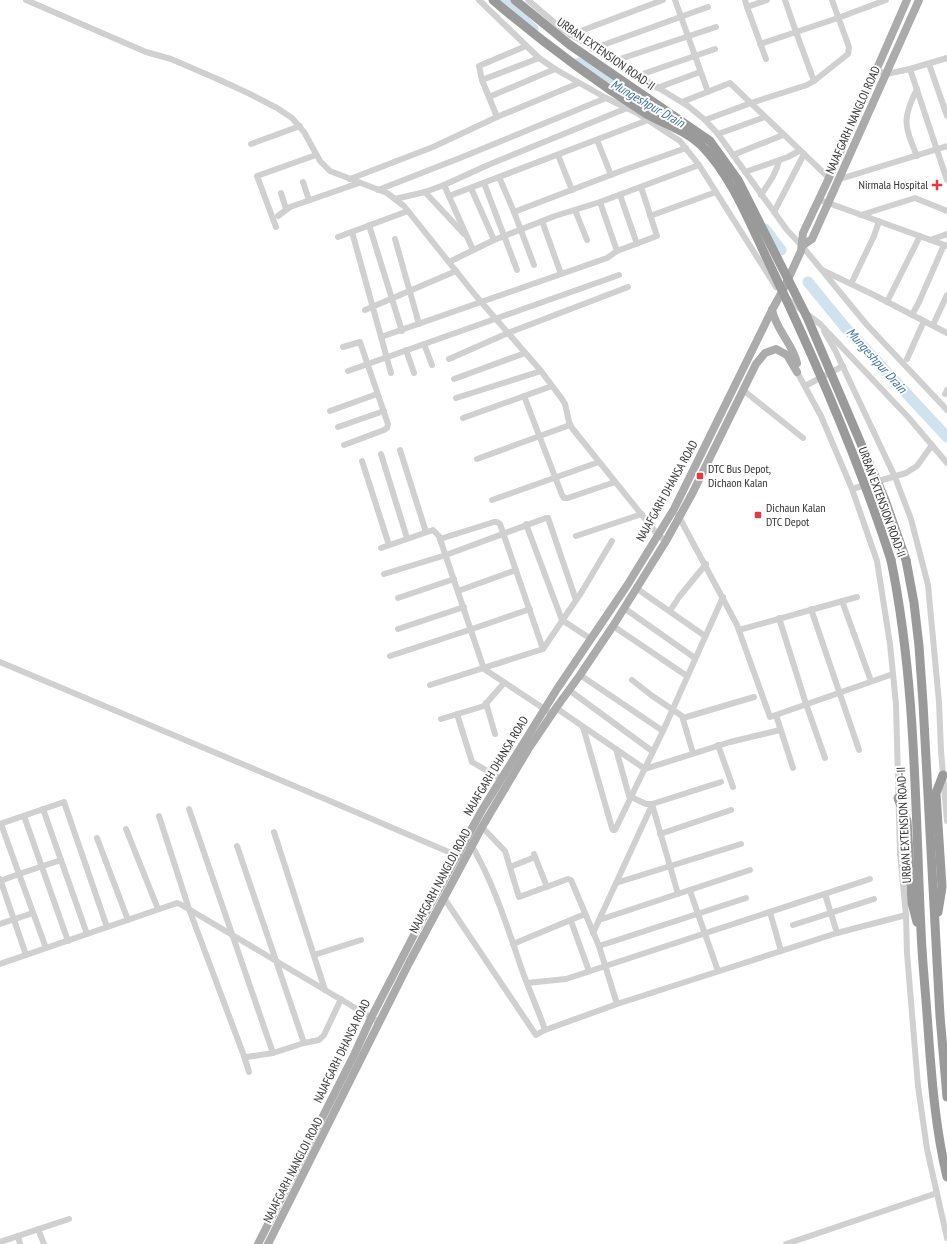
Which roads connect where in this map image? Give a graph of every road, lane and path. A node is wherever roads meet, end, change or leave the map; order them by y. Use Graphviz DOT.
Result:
graph roads {
  1 [pos="26,0"];
  2 [pos="479,0"];
  3 [pos="493,0"];
  4 [pos="515,0"];
  5 [pos="528,0"];
  6 [pos="663,0"];
  7 [pos="675,0"];
  8 [pos="745,0"];
  9 [pos="766,0"];
  10 [pos="785,0"];
  11 [pos="832,0"];
  12 [pos="886,0"];
  13 [pos="907,0"];
  14 [pos="919,0"];
  15 [pos="708,6"];
  16 [pos="747,7"];
  17 [pos="681,17"];
  18 [pos="838,18"];
  19 [pos="716,27"];
  20 [pos="796,32"];
  21 [pos="570,35"];
  22 [pos="687,36"];
  23 [pos="760,44"];
  24 [pos="526,46"];
  25 [pos="592,49"];
  26 [pos="715,49"];
  27 [pos="694,56"];
  28 [pos="539,58"];
  29 [pos="947,58"];
  30 [pos="766,59"];
  31 [pos="614,61"];
  32 [pos="929,64"];
  33 [pos="554,69"];
  34 [pos="910,69"];
  35 [pos="877,70"];
  36 [pos="700,72"];
  37 [pos="886,74"];
  38 [pos="637,76"];
  39 [pos="482,80"];
  40 [pos="814,81"];
  41 [pos="579,83"];
  42 [pos="657,88"];
  43 [pos="917,89"];
  44 [pos="708,92"];
  45 [pos="489,97"];
  46 [pos="606,98"];
  47 [pos="682,102"];
  48 [pos="751,103"];
  49 [pos="627,108"];
  50 [pos="947,116"];
  51 [pos="497,117"];
  52 [pos="765,117"];
  53 [pos="648,120"];
  54 [pos="705,120"];
  55 [pos="300,126"];
  56 [pos="718,134"];
  57 [pos="783,135"];
  58 [pos="597,140"];
  59 [pos="251,144"];
  60 [pos="947,146"];
  61 [pos="686,148"];
  62 [pos="938,149"];
  63 [pos="802,152"];
  64 [pos="316,155"];
  65 [pos="558,155"];
  66 [pos="733,155"];
  67 [pos="917,156"];
  68 [pos="779,160"];
  69 [pos="699,165"];
  70 [pos="745,172"];
  71 [pos="610,175"];
  72 [pos="499,177"];
  73 [pos="829,178"];
  74 [pos="350,179"];
  75 [pos="840,179"];
  76 [pos="947,180"];
  77 [pos="303,182"];
  78 [pos="359,183"];
  79 [pos="484,183"];
  80 [pos="444,185"];
  81 [pos="641,187"];
  82 [pos="471,188"];
  83 [pos="378,190"];
  84 [pos="572,190"];
  85 [pos="425,192"];
  86 [pos="716,192"];
  87 [pos="281,193"];
  88 [pos="620,195"];
  89 [pos="761,195"];
  90 [pos="450,196"];
  91 [pos="395,199"];
  92 [pos="310,200"];
  93 [pos="820,200"];
  94 [pos="600,202"];
  95 [pos="828,203"];
  96 [pos="286,209"];
  97 [pos="576,210"];
  98 [pos="408,211"];
  99 [pos="947,211"];
  100 [pos="514,212"];
  101 [pos="774,212"];
  102 [pos="861,215"];
  103 [pos="278,216"];
  104 [pos="650,216"];
  105 [pos="542,221"];
  106 [pos="879,221"];
  107 [pos="369,225"];
  108 [pos="276,227"];
  109 [pos="521,230"];
  110 [pos="352,232"];
  111 [pos="947,234"];
  112 [pos="505,236"];
  113 [pos="920,236"];
  114 [pos="338,237"];
  115 [pos="468,238"];
  116 [pos="394,239"];
  117 [pos="494,240"];
  118 [pos="587,240"];
  119 [pos="930,240"];
  120 [pos="637,244"];
  121 [pos="802,246"];
  122 [pos="945,246"];
  123 [pos="473,250"];
  124 [pos="618,251"];
  125 [pos="449,262"];
  126 [pos="534,265"];
  127 [pos="820,269"];
  128 [pos="517,270"];
  129 [pos="456,271"];
  130 [pos="561,274"];
  131 [pos="619,275"];
  132 [pos="851,284"];
  133 [pos="628,287"];
  134 [pos="410,291"];
  135 [pos="782,293"];
  136 [pos="392,298"];
  137 [pos="946,299"];
  138 [pos="481,302"];
  139 [pos="887,302"];
  140 [pos="372,307"];
  141 [pos="365,310"];
  142 [pos="772,310"];
  143 [pos="912,315"];
  144 [pos="495,318"];
  145 [pos="924,321"];
  146 [pos="419,324"];
  147 [pos="820,324"];
  148 [pos="933,325"];
  149 [pos="402,331"];
  150 [pos="508,333"];
  151 [pos="947,333"];
  152 [pos="381,338"];
  153 [pos="424,344"];
  154 [pos="343,347"];
  155 [pos="406,350"];
  156 [pos="525,353"];
  157 [pos="386,358"];
  158 [pos="449,359"];
  159 [pos="907,359"];
  160 [pos="368,364"];
  161 [pos="432,365"];
  162 [pos="843,366"];
  163 [pos="348,371"];
  164 [pos="541,371"];
  165 [pos="797,372"];
  166 [pos="391,373"];
  167 [pos="414,373"];
  168 [pos="454,379"];
  169 [pos="552,386"];
  170 [pos="805,386"];
  171 [pos="743,390"];
  172 [pos="377,394"];
  173 [pos="524,396"];
  174 [pos="456,398"];
  175 [pos="947,410"];
  176 [pos="330,411"];
  177 [pos="384,411"];
  178 [pos="463,418"];
  179 [pos="570,425"];
  180 [pos="338,427"];
  181 [pos="540,436"];
  182 [pos="804,438"];
  183 [pos="344,444"];
  184 [pos="932,445"];
  185 [pos="705,447"];
  186 [pos="400,450"];
  187 [pos="714,450"];
  188 [pos="381,454"];
  189 [pos="477,459"];
  190 [pos="362,461"];
  191 [pos="599,462"];
  192 [pos="947,463"];
  193 [pos="895,477"];
  194 [pos="555,478"];
  195 [pos="616,482"];
  196 [pos="852,489"];
  197 [pos="492,500"];
  198 [pos="674,509"];
  199 [pos="642,514"];
  200 [pos="680,517"];
  201 [pos="526,524"];
  202 [pos="426,532"];
  203 [pos="504,534"];
  204 [pos="658,535"];
  205 [pos="576,536"];
  206 [pos="408,538"];
  207 [pos="440,539"];
  208 [pos="612,540"];
  209 [pos="666,541"];
  210 [pos="389,545"];
  211 [pos="381,548"];
  212 [pos="446,555"];
  213 [pos="706,564"];
  214 [pos="516,570"];
  215 [pos="384,574"];
  216 [pos="454,579"];
  217 [pos="636,588"];
  218 [pos="458,591"];
  219 [pos="857,596"];
  220 [pos="723,597"];
  221 [pos="398,598"];
  222 [pos="576,600"];
  223 [pos="842,601"];
  224 [pos="464,607"];
  225 [pos="624,608"];
  226 [pos="530,609"];
  227 [pos="811,610"];
  228 [pos="670,611"];
  229 [pos="779,618"];
  230 [pos="562,620"];
  231 [pos="613,626"];
  232 [pos="398,629"];
  233 [pos="472,630"];
  234 [pos="739,630"];
  235 [pos="705,636"];
  236 [pos="591,639"];
  237 [pos="543,649"];
  238 [pos="390,656"];
  239 [pos="695,658"];
  240 [pos="0,662"];
  241 [pos="484,669"];
  242 [pos="893,674"];
  243 [pos="580,675"];
  244 [pos="687,676"];
  245 [pos="632,680"];
  246 [pos="871,681"];
  247 [pos="504,683"];
  248 [pos="430,685"];
  249 [pos="569,690"];
  250 [pos="840,692"];
  251 [pos="754,697"];
  252 [pos="486,703"];
  253 [pos="806,704"];
  254 [pos="672,709"];
  255 [pos="551,711"];
  256 [pos="457,714"];
  257 [pos="776,715"];
  258 [pos="684,718"];
  259 [pos="441,720"];
  260 [pos="583,726"];
  261 [pos="780,730"];
  262 [pos="663,731"];
  263 [pos="495,734"];
  264 [pos="718,746"];
  265 [pos="616,749"];
  266 [pos="859,750"];
  267 [pos="652,751"];
  268 [pos="693,753"];
  269 [pos="825,758"];
  270 [pos="793,768"];
  271 [pos="645,769"];
  272 [pos="943,775"];
  273 [pos="501,779"];
  274 [pos="721,782"];
  275 [pos="733,788"];
  276 [pos="631,797"];
  277 [pos="898,798"];
  278 [pos="652,804"];
  279 [pos="43,809"];
  280 [pos="189,809"];
  281 [pos="731,810"];
  282 [pos="24,816"];
  283 [pos="160,816"];
  284 [pos="947,822"];
  285 [pos="0,824"];
  286 [pos="482,827"];
  287 [pos="126,828"];
  288 [pos="274,832"];
  289 [pos="660,834"];
  290 [pos="97,838"];
  291 [pos="468,844"];
  292 [pos="741,844"];
  293 [pos="237,846"];
  294 [pos="461,857"];
  295 [pos="61,860"];
  296 [pos="42,866"];
  297 [pos="510,867"];
  298 [pos="670,867"];
  299 [pos="750,870"];
  300 [pos="19,874"];
  301 [pos="870,879"];
  302 [pos="0,880"];
  303 [pos="616,883"];
  304 [pos="547,887"];
  305 [pos="690,891"];
  306 [pos="678,894"];
  307 [pos="826,894"];
  308 [pos="444,898"];
  309 [pos="746,898"];
  310 [pos="874,899"];
  311 [pos="158,909"];
  312 [pos="189,909"];
  313 [pos="770,912"];
  314 [pos="831,912"];
  315 [pos="33,913"];
  316 [pos="698,913"];
  317 [pos="585,914"];
  318 [pos="906,915"];
  319 [pos="14,919"];
  320 [pos="128,920"];
  321 [pos="599,920"];
  322 [pos="571,921"];
  323 [pos="0,924"];
  324 [pos="793,925"];
  325 [pos="107,927"];
  326 [pos="921,929"];
  327 [pos="936,931"];
  328 [pos="593,933"];
  329 [pos="705,933"];
  330 [pos="837,933"];
  331 [pos="87,934"];
  332 [pos="232,934"];
  333 [pos="361,940"];
  334 [pos="68,941"];
  335 [pos="410,942"];
  336 [pos="513,944"];
  337 [pos="599,946"];
  338 [pos="418,947"];
  339 [pos="46,948"];
  340 [pos="780,951"];
  341 [pos="26,955"];
  342 [pos="314,955"];
  343 [pos="1,962"];
  344 [pos="278,962"];
  345 [pos="605,966"];
  346 [pos="588,971"];
  347 [pos="718,971"];
  348 [pos="527,983"];
  349 [pos="389,984"];
  350 [pos="396,988"];
  351 [pos="325,990"];
  352 [pos="341,999"];
  353 [pos="617,1004"];
  354 [pos="371,1018"];
  355 [pos="379,1022"];
  356 [pos="545,1030"];
  357 [pos="304,1043"];
  358 [pos="273,1053"];
  359 [pos="244,1056"];
  360 [pos="249,1072"];
  361 [pos="947,1097"];
  362 [pos="947,1177"];
  363 [pos="936,1193"];
  364 [pos="69,1219"];
  365 [pos="38,1229"];
  366 [pos="18,1236"];
  367 [pos="947,1238"];
  368 [pos="0,1242"];
  369 [pos="20,1244"];
  370 [pos="44,1244"];
  371 [pos="258,1244"];
  372 [pos="268,1244"];
  373 [pos="786,1244"];
  1 -- 55 [label="street"];
  2 -- 24 [label="street"];
  3 -- 326 [label="highway, URBAN EXTENSION ROAD-II, bridge"];
  4 -- 327 [label="highway, URBAN EXTENSION ROAD-II, bridge"];
  5 -- 21 [label="street"];
  6 -- 21 [label="street"];
  7 -- 17 [label="street"];
  8 -- 16 [label="street"];
  9 -- 16 [label="street"];
  10 -- 20 [label="street"];
  11 -- 18 [label="street"];
  12 -- 18 [label="street"];
  13 -- 35 [label="main road, NAJAFGARH NANGLOI ROAD"];
  14 -- 37 [label="main road, NAJAFGARH NANGLOI ROAD"];
  15 -- 17 [label="street"];
  16 -- 23 [label="street"];
  17 -- 22 [label="street"];
  17 -- 25 [label="street"];
  18 -- 20 [label="street"];
  18 -- 40 [label="street"];
  19 -- 22 [label="street"];
  20 -- 23 [label="street"];
  20 -- 40 [label="street"];
  21 -- 25 [label="street"];
  22 -- 27 [label="street"];
  22 -- 31 [label="street"];
  23 -- 30 [label="street"];
  24 -- 28 [label="street"];
  24 -- 39 [label="street"];
  25 -- 31 [label="street"];
  26 -- 27 [label="street"];
  27 -- 36 [label="street"];
  27 -- 38 [label="street"];
  28 -- 33 [label="street"];
  28 -- 39 [label="street"];
  29 -- 32 [label="street"];
  31 -- 38 [label="street"];
  32 -- 34 [label="street"];
  32 -- 50 [label="street"];
  33 -- 41 [label="street"];
  33 -- 45 [label="street"];
  34 -- 37 [label="street"];
  34 -- 43 [label="street"];
  35 -- 37 [label="street"];
  35 -- 73 [label="main road, NAJAFGARH NANGLOI ROAD"];
  36 -- 42 [label="street"];
  36 -- 44 [label="street"];
  37 -- 75 [label="main road, NAJAFGARH NANGLOI ROAD"];
  38 -- 42 [label="street"];
  39 -- 45 [label="street"];
  40 -- 48 [label="street"];
  41 -- 46 [label="street"];
  41 -- 51 [label="street"];
  42 -- 47 [label="street"];
  43 -- 62 [label="street"];
  43 -- 67 [label="street"];
  44 -- 47 [label="street"];
  44 -- 48 [label="street"];
  45 -- 51 [label="street"];
  46 -- 49 [label="street"];
  46 -- 83 [label="street"];
  47 -- 54 [label="street"];
  48 -- 52 [label="street"];
  48 -- 54 [label="street"];
  49 -- 53 [label="street"];
  49 -- 80 [label="street"];
  51 -- 74 [label="street"];
  52 -- 56 [label="street"];
  52 -- 57 [label="street"];
  53 -- 58 [label="street"];
  53 -- 61 [label="street"];
  54 -- 56 [label="street"];
  55 -- 59 [label="street"];
  55 -- 64 [label="street"];
  56 -- 66 [label="street"];
  57 -- 63 [label="street"];
  57 -- 66 [label="street"];
  58 -- 65 [label="street"];
  58 -- 71 [label="street"];
  60 -- 62 [label="street"];
  61 -- 69 [label="street"];
  61 -- 71 [label="street"];
  62 -- 67 [label="street"];
  62 -- 76 [label="street"];
  63 -- 68 [label="street"];
  63 -- 73 [label="street"];
  63 -- 101 [label="street"];
  64 -- 74 [label="street"];
  64 -- 108 [label="street"];
  65 -- 72 [label="street"];
  65 -- 84 [label="street"];
  66 -- 70 [label="street"];
  67 -- 75 [label="street"];
  68 -- 70 [label="street"];
  68 -- 89 [label="street"];
  69 -- 81 [label="street"];
  69 -- 86 [label="street"];
  70 -- 89 [label="street"];
  71 -- 84 [label="street"];
  72 -- 79 [label="street"];
  72 -- 100 [label="street"];
  73 -- 93 [label="main road, NAJAFGARH NANGLOI ROAD"];
  74 -- 78 [label="street"];
  75 -- 95 [label="main road, NAJAFGARH NANGLOI ROAD"];
  77 -- 92 [label="street"];
  78 -- 83 [label="street"];
  78 -- 92 [label="street"];
  79 -- 82 [label="street"];
  79 -- 112 [label="street"];
  80 -- 85 [label="street"];
  80 -- 90 [label="street"];
  81 -- 88 [label="street"];
  81 -- 104 [label="street"];
  82 -- 90 [label="street"];
  82 -- 117 [label="street"];
  83 -- 91 [label="street"];
  84 -- 100 [label="street"];
  85 -- 91 [label="street"];
  85 -- 115 [label="street"];
  86 -- 104 [label="street"];
  86 -- 135 [label="street"];
  87 -- 96 [label="street"];
  88 -- 94 [label="street"];
  88 -- 120 [label="street"];
  89 -- 101 [label="street"];
  90 -- 115 [label="street"];
  91 -- 98 [label="street"];
  92 -- 96 [label="street"];
  93 -- 95 [label="street"];
  93 -- 121 [label="main road, NAJAFGARH NANGLOI ROAD"];
  94 -- 97 [label="street"];
  94 -- 124 [label="street"];
  95 -- 102 [label="street"];
  95 -- 121 [label="main road, NAJAFGARH NANGLOI ROAD"];
  96 -- 103 [label="street"];
  97 -- 105 [label="street"];
  97 -- 118 [label="street"];
  98 -- 107 [label="street"];
  98 -- 125 [label="street"];
  99 -- 102 [label="street"];
  100 -- 109 [label="street"];
  101 -- 121 [label="street"];
  102 -- 106 [label="street"];
  104 -- 120 [label="street"];
  105 -- 109 [label="street"];
  105 -- 130 [label="street"];
  106 -- 113 [label="street"];
  106 -- 132 [label="street"];
  107 -- 110 [label="street"];
  107 -- 136 [label="street"];
  109 -- 112 [label="street"];
  109 -- 126 [label="street"];
  110 -- 114 [label="street"];
  110 -- 140 [label="street"];
  111 -- 119 [label="street"];
  112 -- 117 [label="street"];
  112 -- 128 [label="street"];
  113 -- 119 [label="street"];
  113 -- 139 [label="street"];
  115 -- 123 [label="street"];
  116 -- 134 [label="street"];
  117 -- 123 [label="street"];
  119 -- 122 [label="street"];
  120 -- 124 [label="street"];
  121 -- 127 [label="street"];
  121 -- 135 [label="main road, NAJAFGARH NANGLOI ROAD"];
  122 -- 143 [label="street"];
  123 -- 125 [label="street"];
  124 -- 130 [label="street"];
  125 -- 129 [label="street"];
  127 -- 132 [label="street"];
  127 -- 175 [label="street"];
  129 -- 134 [label="street"];
  129 -- 138 [label="street"];
  130 -- 138 [label="street"];
  131 -- 144 [label="street"];
  132 -- 139 [label="street"];
  133 -- 150 [label="street"];
  134 -- 136 [label="street"];
  134 -- 146 [label="street"];
  135 -- 142 [label="main road, NAJAFGARH NANGLOI ROAD"];
  135 -- 147 [label="street"];
  136 -- 140 [label="street"];
  136 -- 149 [label="street"];
  137 -- 148 [label="street"];
  138 -- 144 [label="street"];
  138 -- 146 [label="street"];
  139 -- 143 [label="street"];
  140 -- 141 [label="street"];
  140 -- 152 [label="street"];
  142 -- 165 [label="main road"];
  142 -- 185 [label="main road, NAJAFGARH DHANSA ROAD"];
  143 -- 145 [label="street"];
  144 -- 150 [label="street"];
  144 -- 153 [label="street"];
  145 -- 148 [label="street"];
  145 -- 159 [label="street"];
  146 -- 149 [label="street"];
  147 -- 162 [label="street"];
  147 -- 184 [label="street"];
  148 -- 151 [label="street"];
  149 -- 152 [label="street"];
  150 -- 156 [label="street"];
  150 -- 158 [label="street"];
  152 -- 157 [label="street"];
  153 -- 155 [label="street"];
  153 -- 161 [label="street"];
  154 -- 160 [label="street"];
  155 -- 157 [label="street"];
  155 -- 167 [label="street"];
  156 -- 164 [label="street"];
  156 -- 168 [label="street"];
  157 -- 160 [label="street"];
  157 -- 166 [label="street"];
  160 -- 163 [label="street"];
  160 -- 172 [label="street"];
  162 -- 170 [label="street"];
  162 -- 193 [label="street"];
  164 -- 169 [label="street"];
  164 -- 174 [label="street"];
  165 -- 170 [label="street"];
  165 -- 171 [label="main road, NAJAFGARH NANGLOI ROAD"];
  169 -- 173 [label="street"];
  169 -- 179 [label="street"];
  170 -- 196 [label="street"];
  171 -- 182 [label="street"];
  171 -- 187 [label="main road, NAJAFGARH NANGLOI ROAD"];
  172 -- 176 [label="street"];
  172 -- 177 [label="street"];
  173 -- 178 [label="street"];
  173 -- 181 [label="street"];
  177 -- 180 [label="street"];
  177 -- 183 [label="street"];
  179 -- 181 [label="street"];
  179 -- 191 [label="street"];
  181 -- 189 [label="street"];
  181 -- 194 [label="street"];
  184 -- 192 [label="street"];
  184 -- 193 [label="street"];
  185 -- 187 [label="main road"];
  185 -- 198 [label="main road, NAJAFGARH DHANSA ROAD"];
  186 -- 202 [label="street"];
  187 -- 200 [label="main road, NAJAFGARH NANGLOI ROAD"];
  188 -- 206 [label="street"];
  190 -- 210 [label="street"];
  191 -- 194 [label="street"];
  191 -- 195 [label="street"];
  193 -- 196 [label="street"];
  193 -- 272 [label="street"];
  194 -- 195 [label="street"];
  194 -- 197 [label="street"];
  195 -- 199 [label="street"];
  196 -- 242 [label="street"];
  198 -- 200 [label="street"];
  198 -- 204 [label="main road, NAJAFGARH DHANSA ROAD"];
  199 -- 204 [label="street"];
  199 -- 205 [label="street"];
  200 -- 209 [label="main road, NAJAFGARH NANGLOI ROAD"];
  200 -- 213 [label="street"];
  201 -- 203 [label="street"];
  201 -- 222 [label="street"];
  201 -- 230 [label="street"];
  202 -- 206 [label="street"];
  202 -- 207 [label="street"];
  203 -- 207 [label="street"];
  203 -- 212 [label="street"];
  203 -- 214 [label="street"];
  204 -- 209 [label="street"];
  204 -- 236 [label="main road, NAJAFGARH DHANSA ROAD"];
  206 -- 210 [label="street"];
  207 -- 212 [label="street"];
  208 -- 222 [label="street"];
  209 -- 217 [label="main road, NAJAFGARH NANGLOI ROAD"];
  210 -- 211 [label="street"];
  212 -- 215 [label="street"];
  212 -- 216 [label="street"];
  213 -- 220 [label="street"];
  213 -- 228 [label="street"];
  214 -- 218 [label="street"];
  214 -- 226 [label="street"];
  216 -- 218 [label="street"];
  216 -- 221 [label="street"];
  217 -- 225 [label="main road, NAJAFGARH NANGLOI ROAD"];
  217 -- 228 [label="street"];
  218 -- 224 [label="street"];
  219 -- 223 [label="street"];
  220 -- 234 [label="street"];
  220 -- 235 [label="street"];
  222 -- 230 [label="street"];
  223 -- 227 [label="street"];
  223 -- 246 [label="street"];
  224 -- 232 [label="street"];
  224 -- 233 [label="street"];
  225 -- 231 [label="main road, NAJAFGARH NANGLOI ROAD"];
  225 -- 239 [label="street"];
  226 -- 233 [label="street"];
  226 -- 237 [label="street"];
  227 -- 229 [label="street"];
  227 -- 250 [label="street"];
  228 -- 235 [label="street"];
  229 -- 234 [label="street"];
  229 -- 253 [label="street"];
  230 -- 236 [label="street"];
  230 -- 237 [label="street"];
  231 -- 243 [label="main road, NAJAFGARH NANGLOI ROAD"];
  231 -- 244 [label="street"];
  233 -- 238 [label="street"];
  233 -- 241 [label="street"];
  234 -- 257 [label="street"];
  235 -- 239 [label="street"];
  236 -- 255 [label="main road, NAJAFGARH DHANSA ROAD"];
  237 -- 241 [label="street"];
  239 -- 244 [label="street"];
  240 -- 294 [label="street"];
  241 -- 247 [label="street"];
  241 -- 248 [label="street"];
  242 -- 246 [label="street"];
  242 -- 277 [label="street"];
  243 -- 249 [label="main road, NAJAFGARH NANGLOI ROAD"];
  243 -- 262 [label="street"];
  244 -- 254 [label="street"];
  245 -- 254 [label="street"];
  246 -- 250 [label="street"];
  247 -- 252 [label="street"];
  247 -- 255 [label="street"];
  249 -- 255 [label="main road, NAJAFGARH NANGLOI ROAD"];
  249 -- 267 [label="street"];
  250 -- 253 [label="street"];
  250 -- 266 [label="street"];
  251 -- 258 [label="street"];
  252 -- 256 [label="street"];
  252 -- 263 [label="street"];
  253 -- 257 [label="street"];
  253 -- 269 [label="street"];
  254 -- 258 [label="street"];
  254 -- 262 [label="street"];
  255 -- 260 [label="street"];
  255 -- 273 [label="main road, NAJAFGARH DHANSA ROAD"];
  255 -- 286 [label="main road, NAJAFGARH NANGLOI ROAD"];
  256 -- 259 [label="street"];
  256 -- 273 [label="street"];
  257 -- 261 [label="street"];
  258 -- 268 [label="street"];
  260 -- 265 [label="street"];
  260 -- 276 [label="street"];
  261 -- 264 [label="street"];
  261 -- 270 [label="street"];
  262 -- 267 [label="street"];
  264 -- 268 [label="street"];
  264 -- 275 [label="street"];
  265 -- 271 [label="street"];
  265 -- 276 [label="street"];
  267 -- 271 [label="street"];
  268 -- 271 [label="street"];
  271 -- 276 [label="street"];
  272 -- 284 [label="street"];
  272 -- 327 [label="highway"];
  273 -- 291 [label="main road, NAJAFGARH DHANSA ROAD"];
  274 -- 278 [label="street"];
  276 -- 278 [label="street"];
  277 -- 318 [label="street"];
  277 -- 326 [label="highway"];
  278 -- 289 [label="street"];
  278 -- 303 [label="street"];
  279 -- 282 [label="street"];
  279 -- 295 [label="street"];
  279 -- 325 [label="street"];
  280 -- 332 [label="street"];
  281 -- 289 [label="street"];
  282 -- 285 [label="street"];
  282 -- 296 [label="street"];
  283 -- 312 [label="street"];
  285 -- 300 [label="street"];
  286 -- 291 [label="main road, NAJAFGARH NANGLOI ROAD"];
  286 -- 297 [label="street"];
  287 -- 311 [label="street"];
  288 -- 342 [label="street"];
  289 -- 298 [label="street"];
  290 -- 320 [label="street"];
  291 -- 294 [label="main road, NAJAFGARH NANGLOI ROAD"];
  291 -- 336 [label="street"];
  292 -- 298 [label="street"];
  293 -- 344 [label="street"];
  294 -- 308 [label="main road, NAJAFGARH NANGLOI ROAD"];
  294 -- 335 [label="main road, NAJAFGARH DHANSA ROAD"];
  295 -- 296 [label="street"];
  295 -- 331 [label="street"];
  296 -- 300 [label="street"];
  296 -- 334 [label="street"];
  297 -- 304 [label="street"];
  297 -- 304 [label="street"];
  298 -- 303 [label="street"];
  298 -- 306 [label="street"];
  299 -- 305 [label="street"];
  300 -- 302 [label="street"];
  300 -- 315 [label="street"];
  301 -- 307 [label="street"];
  302 -- 319 [label="street"];
  303 -- 321 [label="street"];
  304 -- 317 [label="street"];
  305 -- 306 [label="street"];
  305 -- 316 [label="street"];
  306 -- 321 [label="street"];
  307 -- 313 [label="street"];
  307 -- 314 [label="street"];
  308 -- 338 [label="main road, NAJAFGARH NANGLOI ROAD"];
  308 -- 356 [label="street"];
  309 -- 316 [label="street"];
  310 -- 314 [label="street"];
  311 -- 312 [label="street"];
  311 -- 320 [label="street"];
  312 -- 332 [label="street"];
  312 -- 359 [label="street"];
  313 -- 329 [label="street"];
  313 -- 340 [label="street"];
  314 -- 324 [label="street"];
  314 -- 330 [label="street"];
  315 -- 319 [label="street"];
  315 -- 339 [label="street"];
  316 -- 329 [label="street"];
  316 -- 337 [label="street"];
  317 -- 322 [label="street"];
  317 -- 328 [label="street"];
  318 -- 330 [label="street"];
  318 -- 363 [label="street"];
  319 -- 323 [label="street"];
  319 -- 341 [label="street"];
  320 -- 325 [label="street"];
  321 -- 328 [label="street"];
  322 -- 336 [label="street"];
  322 -- 346 [label="street"];
  325 -- 331 [label="street"];
  326 -- 362 [label="highway, URBAN EXTENSION ROAD-II"];
  327 -- 361 [label="highway, URBAN EXTENSION ROAD-II"];
  328 -- 337 [label="street"];
  329 -- 345 [label="street"];
  329 -- 347 [label="street"];
  330 -- 340 [label="street"];
  331 -- 334 [label="street"];
  332 -- 344 [label="street"];
  332 -- 358 [label="street"];
  333 -- 342 [label="street"];
  334 -- 339 [label="street"];
  335 -- 338 [label="main road"];
  335 -- 349 [label="main road, NAJAFGARH DHANSA ROAD"];
  336 -- 348 [label="street"];
  337 -- 345 [label="street"];
  338 -- 350 [label="main road, NAJAFGARH NANGLOI ROAD"];
  339 -- 341 [label="street"];
  340 -- 347 [label="street"];
  341 -- 343 [label="street"];
  342 -- 351 [label="street"];
  344 -- 351 [label="street"];
  344 -- 357 [label="street"];
  345 -- 346 [label="street"];
  345 -- 353 [label="street"];
  346 -- 348 [label="street"];
  347 -- 353 [label="street"];
  348 -- 356 [label="street"];
  349 -- 350 [label="main road"];
  349 -- 354 [label="main road, NAJAFGARH DHANSA ROAD"];
  350 -- 355 [label="main road, NAJAFGARH NANGLOI ROAD"];
  351 -- 352 [label="street"];
  352 -- 354 [label="street"];
  352 -- 357 [label="street"];
  353 -- 356 [label="street"];
  354 -- 355 [label="street"];
  354 -- 371 [label="main road, NAJAFGARH DHANSA ROAD"];
  355 -- 372 [label="main road, NAJAFGARH NANGLOI ROAD"];
  357 -- 358 [label="street"];
  358 -- 359 [label="street"];
  359 -- 360 [label="street"];
  363 -- 367 [label="street"];
  363 -- 373 [label="street"];
  364 -- 365 [label="street"];
  365 -- 366 [label="street"];
  365 -- 370 [label="street"];
  366 -- 368 [label="street"];
  366 -- 369 [label="street"];
}
